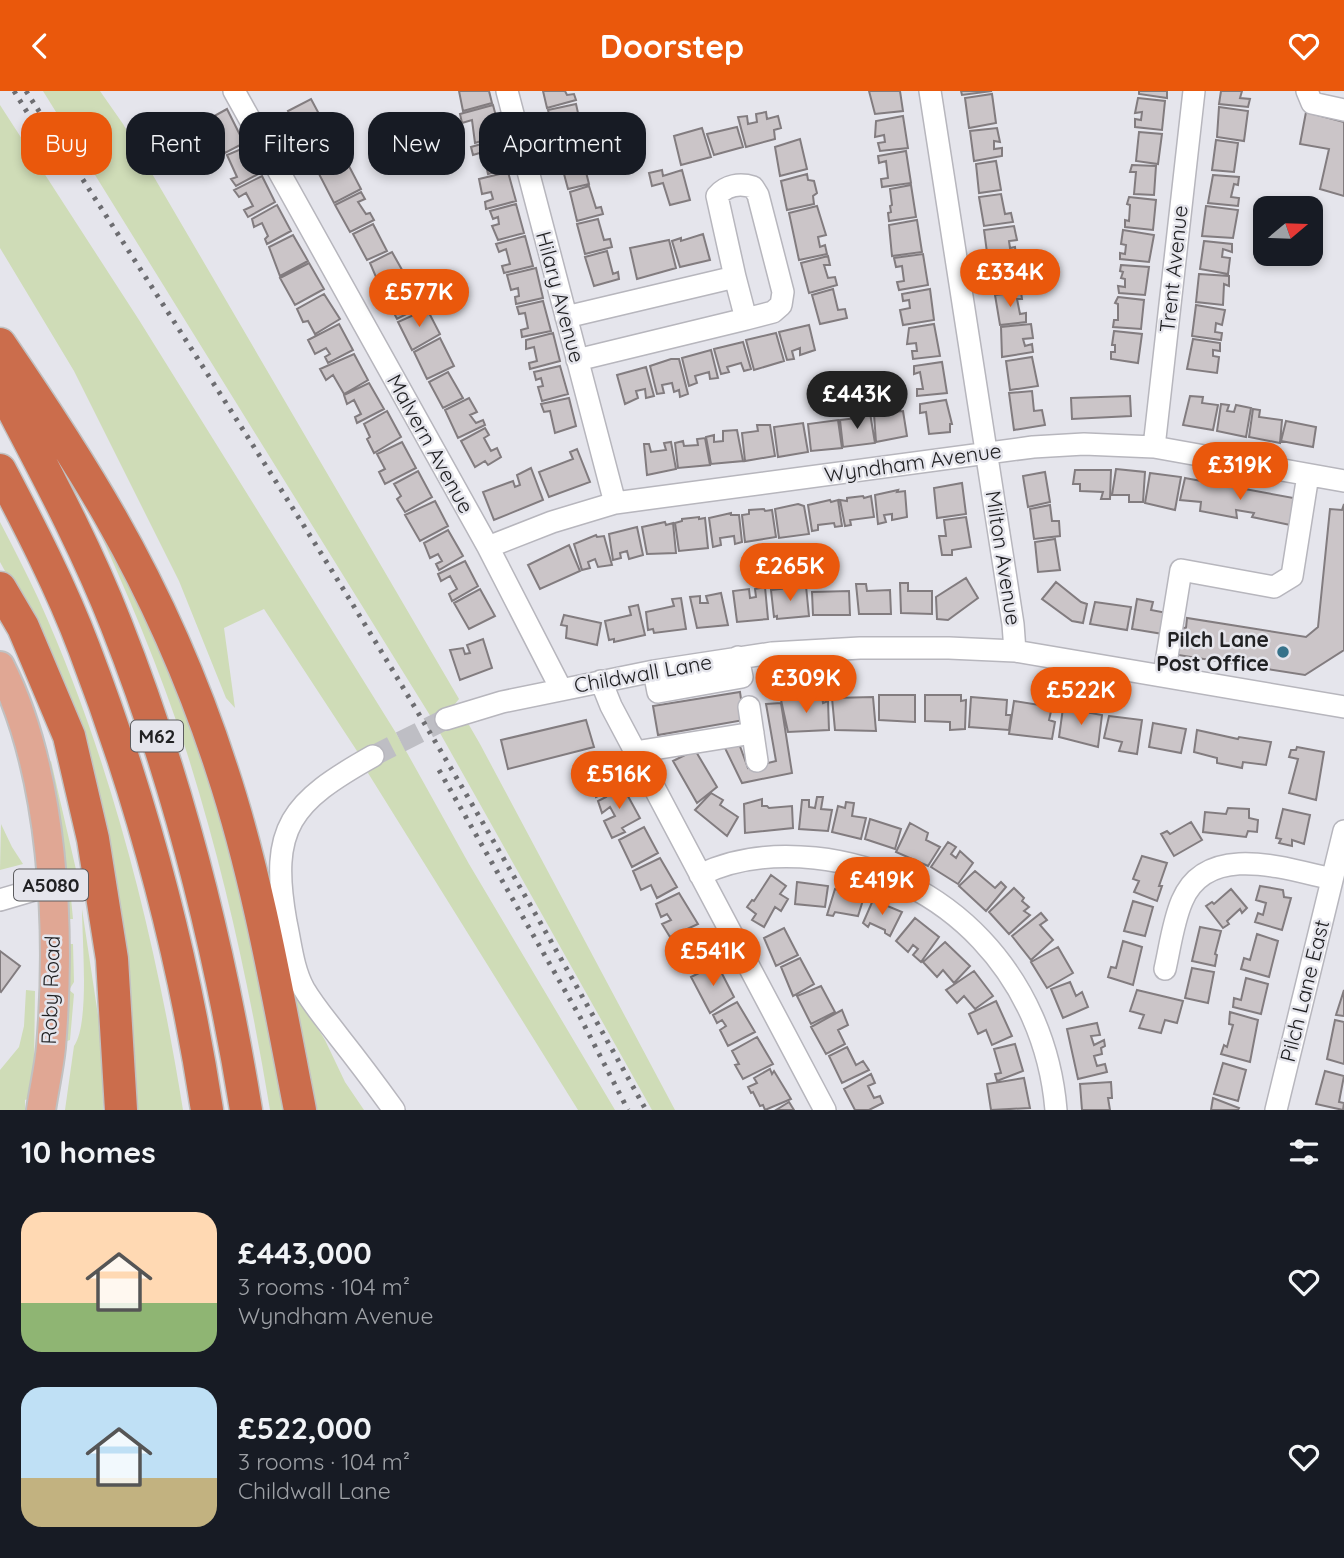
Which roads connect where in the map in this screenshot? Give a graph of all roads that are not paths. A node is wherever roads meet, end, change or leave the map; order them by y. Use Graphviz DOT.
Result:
graph roads {
  1 [pos="234,91"];
  2 [pos="507,91"];
  3 [pos="929,91"];
  4 [pos="1194,91"];
  5 [pos="1307,91"];
  6 [pos="1344,110"];
  7 [pos="735,277"];
  8 [pos="566,317"];
  9 [pos="746,319"];
  10 [pos="0,344"];
  11 [pos="577,360"];
  12 [pos="0,385"];
  13 [pos="1154,447"];
  14 [pos="987,453"];
  15 [pos="0,470"];
  16 [pos="1308,475"];
  17 [pos="1344,481"];
  18 [pos="615,503"];
  19 [pos="488,547"];
  20 [pos="0,588"];
  21 [pos="1015,651"];
  22 [pos="0,666"];
  23 [pos="1164,675"];
  24 [pos="601,681"];
  25 [pos="561,689"];
  26 [pos="749,707"];
  27 [pos="1344,707"];
  28 [pos="446,719"];
  29 [pos="753,733"];
  30 [pos="635,752"];
  31 [pos="373,756"];
  32 [pos="757,761"];
  33 [pos="1344,831"];
  34 [pos="700,875"];
  35 [pos="1332,879"];
  36 [pos="51,885"];
  37 [pos="0,899"];
  38 [pos="1335,903"];
  39 [pos="1165,969"];
  40 [pos="41,1110"];
  41 [pos="121,1110"];
  42 [pos="206,1110"];
  43 [pos="246,1110"];
  44 [pos="300,1110"];
  45 [pos="394,1110"];
  46 [pos="825,1110"];
  47 [pos="1056,1110"];
  48 [pos="1276,1110"];
  1 -- 19 [label="street, Malvern Avenue"];
  2 -- 8 [label="street, Hilary Avenue"];
  3 -- 14 [label="street, Milton Avenue"];
  4 -- 13 [label="street, Trent Avenue"];
  5 -- 6 [label="street"];
  7 -- 8 [label="street"];
  7 -- 9 [label="street"];
  7 -- 9 [label="street"];
  8 -- 11 [label="street, Hilary Avenue"];
  9 -- 11 [label="street"];
  10 -- 44 [label="highway"];
  11 -- 18 [label="street, Hilary Avenue"];
  12 -- 43 [label="highway, M62"];
  13 -- 14 [label="street, Wyndham Avenue"];
  13 -- 16 [label="street, Wyndham Avenue"];
  14 -- 18 [label="street, Wyndham Avenue"];
  14 -- 21 [label="street, Milton Avenue"];
  15 -- 42 [label="highway, M62"];
  16 -- 17 [label="street, Wyndham Avenue"];
  16 -- 23 [label="street"];
  18 -- 19 [label="street, Wyndham Avenue"];
  19 -- 25 [label="street, Malvern Avenue"];
  20 -- 41 [label="highway"];
  21 -- 23 [label="street, Childwall Lane"];
  21 -- 24 [label="street, Childwall Lane"];
  22 -- 36 [label="main road, Roby Road / A5080"];
  23 -- 27 [label="street, Childwall Lane"];
  24 -- 25 [label="street, Childwall Lane"];
  24 -- 30 [label="street"];
  25 -- 28 [label="street, Childwall Lane"];
  26 -- 29 [label="street"];
  29 -- 30 [label="street"];
  29 -- 32 [label="street"];
  30 -- 34 [label="street"];
  31 -- 45 [label="street"];
  33 -- 35 [label="street, Pilch Lane East"];
  34 -- 46 [label="street"];
  34 -- 47 [label="street"];
  35 -- 38 [label="street, Pilch Lane East"];
  35 -- 39 [label="street"];
  36 -- 37 [label="street"];
  36 -- 40 [label="main road, Roby Road / A5080"];
  38 -- 48 [label="street, Pilch Lane East"];
}
